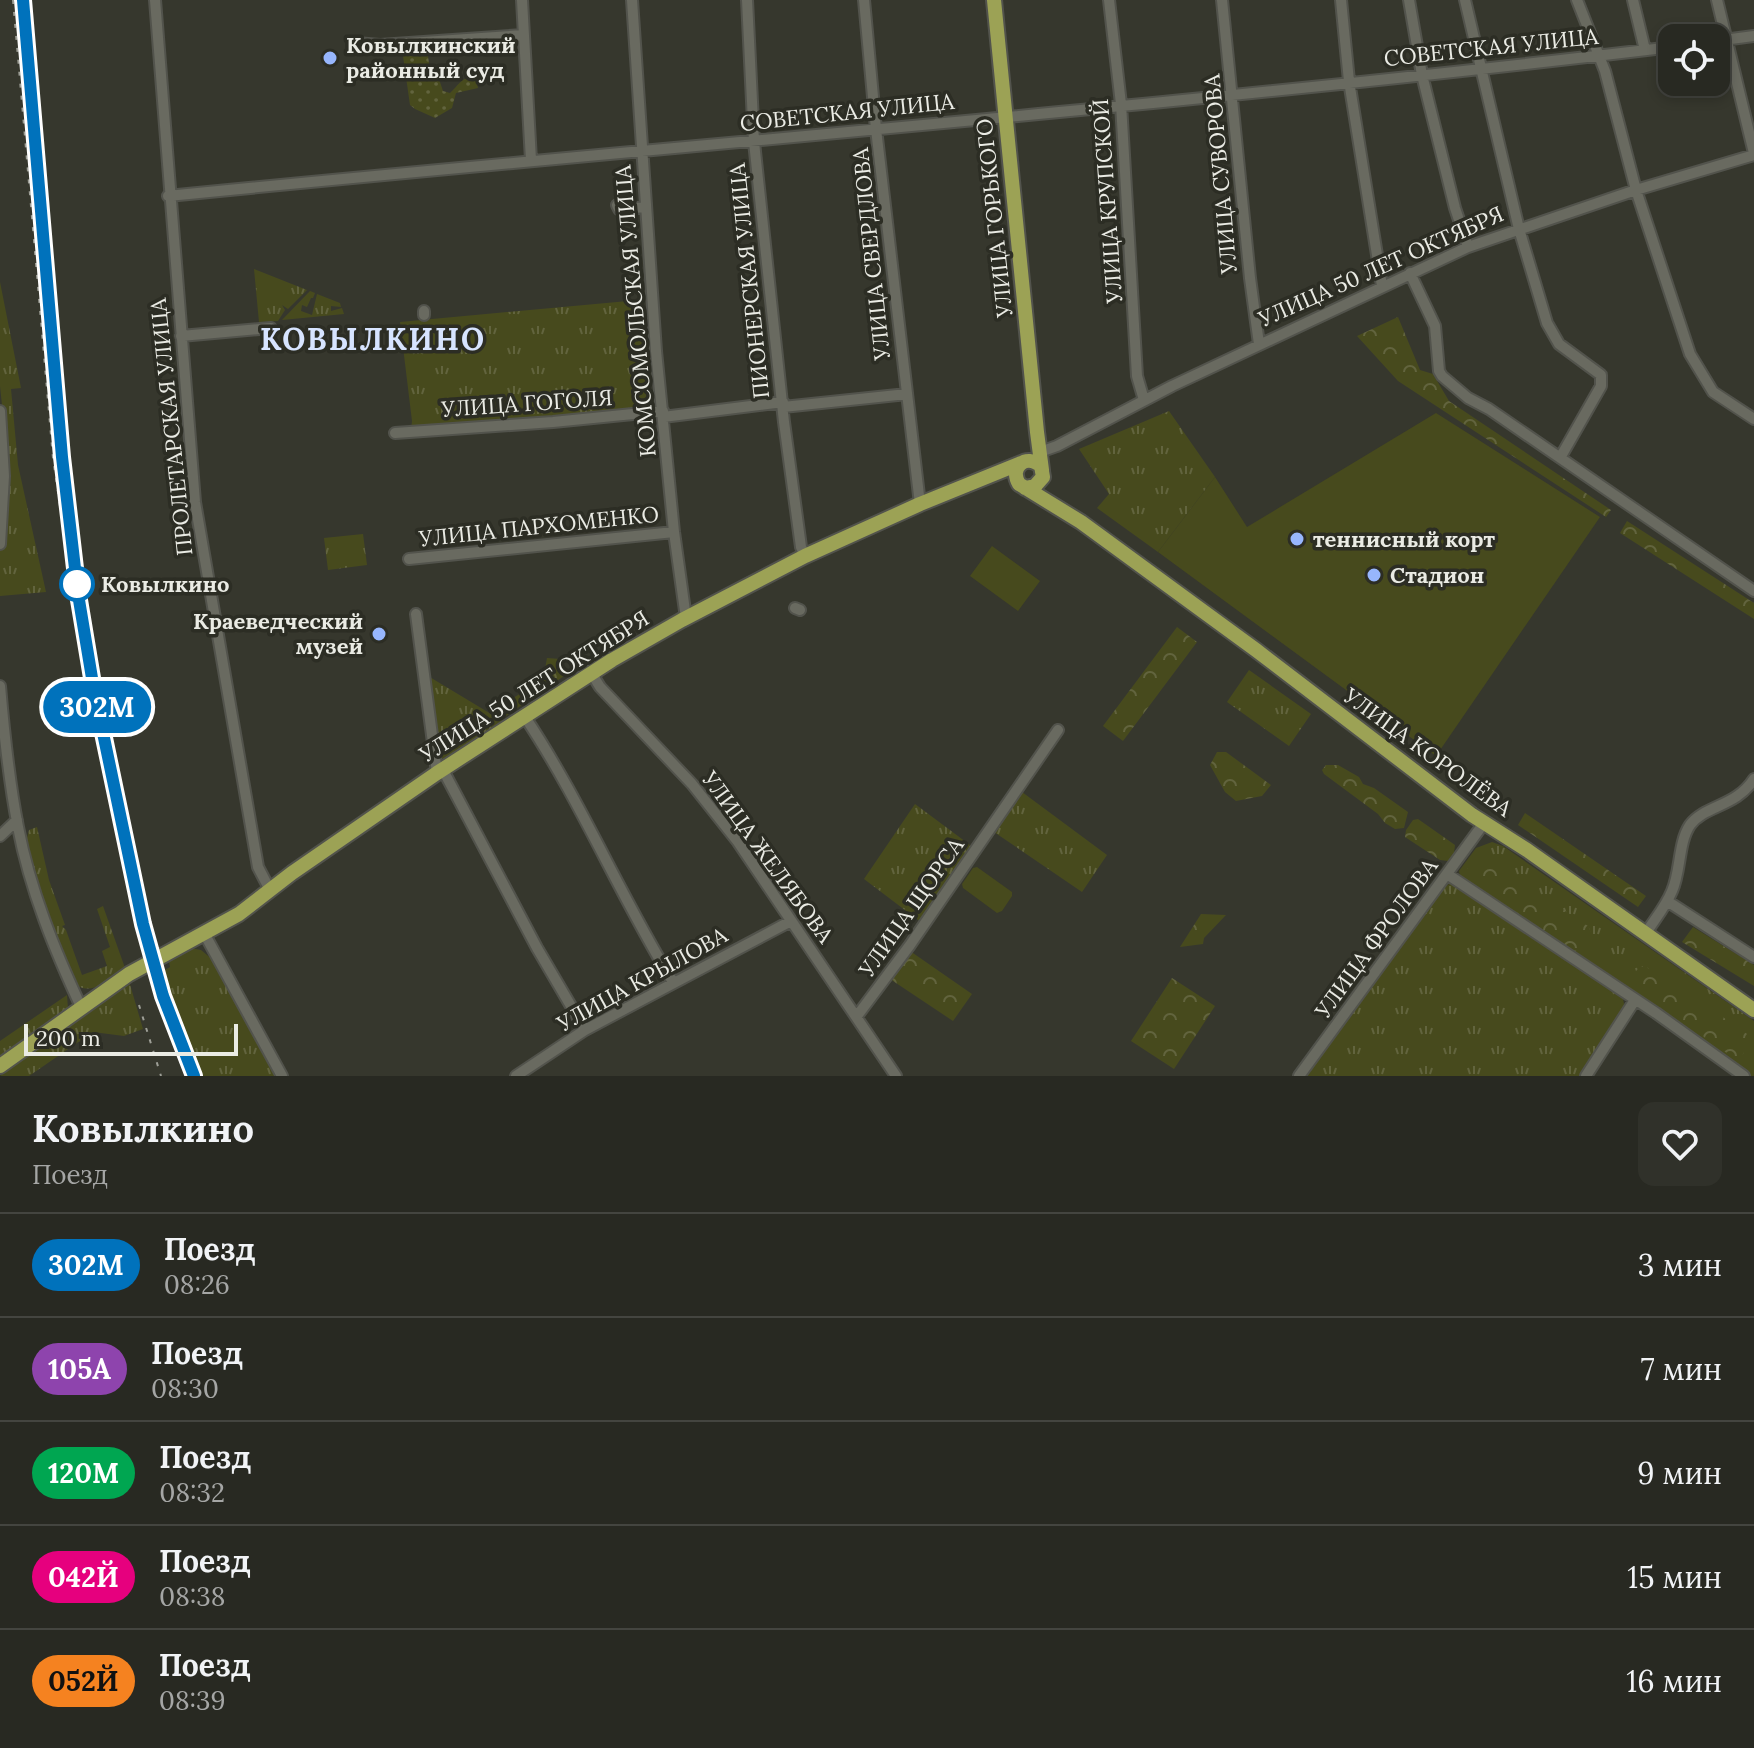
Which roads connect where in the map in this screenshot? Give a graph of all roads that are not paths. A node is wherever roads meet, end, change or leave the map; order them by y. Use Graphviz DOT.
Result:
graph roads {
  1 [pos="155,0"];
  2 [pos="522,0"];
  3 [pos="632,0"];
  4 [pos="747,0"];
  5 [pos="864,0"];
  6 [pos="994,0"];
  7 [pos="1109,0"];
  8 [pos="1222,0"];
  9 [pos="1341,0"];
  10 [pos="1409,0"];
  11 [pos="1465,0"];
  12 [pos="1577,0"];
  13 [pos="1633,0"];
  14 [pos="1717,0"];
  15 [pos="1719,24"];
  16 [pos="523,35"];
  17 [pos="1754,36"];
  18 [pos="1730,40"];
  19 [pos="356,43"];
  20 [pos="1658,49"];
  21 [pos="1645,50"];
  22 [pos="1597,56"];
  23 [pos="1481,71"];
  24 [pos="1730,72"];
  25 [pos="1422,75"];
  26 [pos="1349,81"];
  27 [pos="1233,93"];
  28 [pos="1121,104"];
  29 [pos="1006,117"];
  30 [pos="876,129"];
  31 [pos="754,142"];
  32 [pos="642,151"];
  33 [pos="1754,154"];
  34 [pos="531,160"];
  35 [pos="1636,190"];
  36 [pos="168,196"];
  37 [pos="617,205"];
  38 [pos="646,207"];
  39 [pos="1519,229"];
  40 [pos="1468,247"];
  41 [pos="1410,273"];
  42 [pos="1382,286"];
  43 [pos="271,328"];
  44 [pos="181,336"];
  45 [pos="1259,344"];
  46 [pos="907,394"];
  47 [pos="1144,400"];
  48 [pos="783,404"];
  49 [pos="0,411"];
  50 [pos="663,414"];
  51 [pos="1754,419"];
  52 [pos="1037,432"];
  53 [pos="395,433"];
  54 [pos="2,436"];
  55 [pos="1040,452"];
  56 [pos="1560,458"];
  57 [pos="1022,462"];
  58 [pos="1043,472"];
  59 [pos="980,479"];
  60 [pos="1022,486"];
  61 [pos="920,504"];
  62 [pos="1081,522"];
  63 [pos="674,532"];
  64 [pos="0,538"];
  65 [pos="0,544"];
  66 [pos="805,556"];
  67 [pos="409,559"];
  68 [pos="1754,591"];
  69 [pos="416,614"];
  70 [pos="686,618"];
  71 [pos="592,674"];
  72 [pos="0,686"];
  73 [pos="525,717"];
  74 [pos="1058,730"];
  75 [pos="440,772"];
  76 [pos="1752,787"];
  77 [pos="17,820"];
  78 [pos="1484,823"];
  79 [pos="0,836"];
  80 [pos="1447,874"];
  81 [pos="270,890"];
  82 [pos="1667,901"];
  83 [pos="791,921"];
  84 [pos="204,933"];
  85 [pos="1646,933"];
  86 [pos="1754,957"];
  87 [pos="673,982"];
  88 [pos="1635,1000"];
  89 [pos="82,1009"];
  90 [pos="1754,1010"];
  91 [pos="857,1016"];
  92 [pos="585,1030"];
  93 [pos="0,1066"];
  94 [pos="282,1076"];
  95 [pos="516,1076"];
  96 [pos="896,1076"];
  97 [pos="1299,1076"];
  98 [pos="1586,1076"];
  99 [pos="1744,1076"];
  1 -- 36 [label="street, ПРОЛЕТАРСКАЯ УЛИЦА"];
  2 -- 16 [label="street"];
  3 -- 32 [label="street, КОМСОМОЛЬСКАЯ УЛИЦА"];
  4 -- 31 [label="street, ПИОНЕРСКАЯ УЛИЦА"];
  5 -- 30 [label="street, УЛИЦА СВЕРДЛОВА"];
  6 -- 29 [label="main road, УЛИЦА ГОРЬКОГО"];
  7 -- 28 [label="street, УЛИЦА КРУПСКОЙ"];
  8 -- 27 [label="street, УЛИЦА СУВОРОВА"];
  9 -- 26 [label="street"];
  10 -- 25 [label="street"];
  11 -- 23 [label="street"];
  12 -- 22 [label="street"];
  13 -- 21 [label="street"];
  14 -- 15 [label="street"];
  16 -- 19 [label="street"];
  16 -- 34 [label="street"];
  17 -- 18 [label="street"];
  20 -- 21 [label="street, СОВЕТСКАЯ УЛИЦА"];
  21 -- 22 [label="street, СОВЕТСКАЯ УЛИЦА"];
  22 -- 23 [label="street, СОВЕТСКАЯ УЛИЦА"];
  22 -- 35 [label="street"];
  23 -- 25 [label="street, СОВЕТСКАЯ УЛИЦА"];
  23 -- 39 [label="street"];
  24 -- 33 [label="street"];
  25 -- 26 [label="street, СОВЕТСКАЯ УЛИЦА"];
  25 -- 40 [label="street"];
  26 -- 27 [label="street, СОВЕТСКАЯ УЛИЦА"];
  26 -- 42 [label="street"];
  27 -- 28 [label="street, СОВЕТСКАЯ УЛИЦА"];
  27 -- 45 [label="street, УЛИЦА СУВОРОВА"];
  28 -- 29 [label="street, СОВЕТСКАЯ УЛИЦА"];
  28 -- 47 [label="street, УЛИЦА КРУПСКОЙ"];
  29 -- 30 [label="street, СОВЕТСКАЯ УЛИЦА"];
  29 -- 52 [label="main road, УЛИЦА ГОРЬКОГО"];
  30 -- 31 [label="street, СОВЕТСКАЯ УЛИЦА"];
  30 -- 46 [label="street, УЛИЦА СВЕРДЛОВА"];
  31 -- 32 [label="street, СОВЕТСКАЯ УЛИЦА"];
  31 -- 48 [label="street, ПИОНЕРСКАЯ УЛИЦА"];
  32 -- 34 [label="street, СОВЕТСКАЯ УЛИЦА"];
  32 -- 38 [label="street, КОМСОМОЛЬСКАЯ УЛИЦА"];
  33 -- 35 [label="street, УЛИЦА 50 ЛЕТ ОКТЯБРЯ"];
  34 -- 36 [label="street, СОВЕТСКАЯ УЛИЦА"];
  35 -- 39 [label="street, УЛИЦА 50 ЛЕТ ОКТЯБРЯ"];
  35 -- 51 [label="street"];
  36 -- 44 [label="street, ПРОЛЕТАРСКАЯ УЛИЦА"];
  37 -- 38 [label="street"];
  38 -- 50 [label="street, КОМСОМОЛЬСКАЯ УЛИЦА"];
  39 -- 40 [label="street, УЛИЦА 50 ЛЕТ ОКТЯБРЯ"];
  39 -- 56 [label="street"];
  40 -- 41 [label="street, УЛИЦА 50 ЛЕТ ОКТЯБРЯ"];
  41 -- 42 [label="street, УЛИЦА 50 ЛЕТ ОКТЯБРЯ"];
  41 -- 56 [label="street"];
  42 -- 45 [label="street, УЛИЦА 50 ЛЕТ ОКТЯБРЯ"];
  43 -- 44 [label="street"];
  44 -- 81 [label="street, ПРОЛЕТАРСКАЯ УЛИЦА"];
  45 -- 47 [label="street, УЛИЦА 50 ЛЕТ ОКТЯБРЯ"];
  46 -- 48 [label="street, УЛИЦА ГОГОЛЯ"];
  46 -- 61 [label="street, УЛИЦА СВЕРДЛОВА"];
  47 -- 55 [label="street, УЛИЦА 50 ЛЕТ ОКТЯБРЯ"];
  48 -- 50 [label="street, УЛИЦА ГОГОЛЯ"];
  48 -- 66 [label="street, ПИОНЕРСКАЯ УЛИЦА"];
  49 -- 54 [label="street"];
  50 -- 53 [label="street, УЛИЦА ГОГОЛЯ"];
  50 -- 63 [label="street, КОМСОМОЛЬСКАЯ УЛИЦА"];
  52 -- 55 [label="main road, УЛИЦА ГОРЬКОГО"];
  52 -- 57 [label="main road, УЛИЦА ГОРЬКОГО"];
  54 -- 64 [label="street"];
  55 -- 58 [label="main road, УЛИЦА ГОРЬКОГО"];
  56 -- 68 [label="street"];
  57 -- 58 [label="main road"];
  57 -- 59 [label="main road, УЛИЦА 50 ЛЕТ ОКТЯБРЯ"];
  57 -- 60 [label="main road"];
  58 -- 60 [label="main road"];
  58 -- 62 [label="main road, УЛИЦА КОРОЛЁВА"];
  59 -- 60 [label="main road, УЛИЦА 50 ЛЕТ ОКТЯБРЯ"];
  59 -- 61 [label="main road, УЛИЦА 50 ЛЕТ ОКТЯБРЯ"];
  60 -- 62 [label="main road, УЛИЦА КОРОЛЁВА"];
  61 -- 66 [label="main road, УЛИЦА 50 ЛЕТ ОКТЯБРЯ"];
  62 -- 78 [label="main road, УЛИЦА КОРОЛЁВА"];
  63 -- 67 [label="street, УЛИЦА ПАРХОМЕНКО"];
  63 -- 70 [label="street, КОМСОМОЛЬСКАЯ УЛИЦА"];
  64 -- 65 [label="street"];
  66 -- 70 [label="main road, УЛИЦА 50 ЛЕТ ОКТЯБРЯ"];
  69 -- 75 [label="street"];
  70 -- 71 [label="main road, УЛИЦА 50 ЛЕТ ОКТЯБРЯ"];
  71 -- 73 [label="main road, УЛИЦА 50 ЛЕТ ОКТЯБРЯ"];
  71 -- 83 [label="street, УЛИЦА ЖЕЛЯБОВА"];
  72 -- 77 [label="street"];
  73 -- 75 [label="main road, УЛИЦА 50 ЛЕТ ОКТЯБРЯ"];
  73 -- 87 [label="street"];
  74 -- 91 [label="street, УЛИЦА ЩОРСА"];
  75 -- 81 [label="main road, УЛИЦА 50 ЛЕТ ОКТЯБРЯ"];
  75 -- 92 [label="street"];
  76 -- 82 [label="street"];
  77 -- 79 [label="street"];
  77 -- 89 [label="street"];
  78 -- 80 [label="street, УЛИЦА ФРОЛОВА"];
  78 -- 85 [label="main road, УЛИЦА КОРОЛЁВА"];
  80 -- 88 [label="street"];
  80 -- 97 [label="street, УЛИЦА ФРОЛОВА"];
  81 -- 84 [label="main road, УЛИЦА 50 ЛЕТ ОКТЯБРЯ"];
  82 -- 85 [label="street"];
  82 -- 86 [label="street"];
  83 -- 87 [label="street, УЛИЦА КРЫЛОВА"];
  83 -- 91 [label="street, УЛИЦА ЖЕЛЯБОВА"];
  84 -- 89 [label="main road, УЛИЦА 50 ЛЕТ ОКТЯБРЯ"];
  84 -- 94 [label="street"];
  85 -- 90 [label="main road, УЛИЦА КОРОЛЁВА"];
  87 -- 92 [label="street, УЛИЦА КРЫЛОВА"];
  88 -- 98 [label="street"];
  88 -- 99 [label="street"];
  89 -- 93 [label="main road, УЛИЦА 50 ЛЕТ ОКТЯБРЯ"];
  91 -- 96 [label="street, УЛИЦА ЖЕЛЯБОВА"];
  92 -- 95 [label="street, УЛИЦА КРЫЛОВА"];
}
